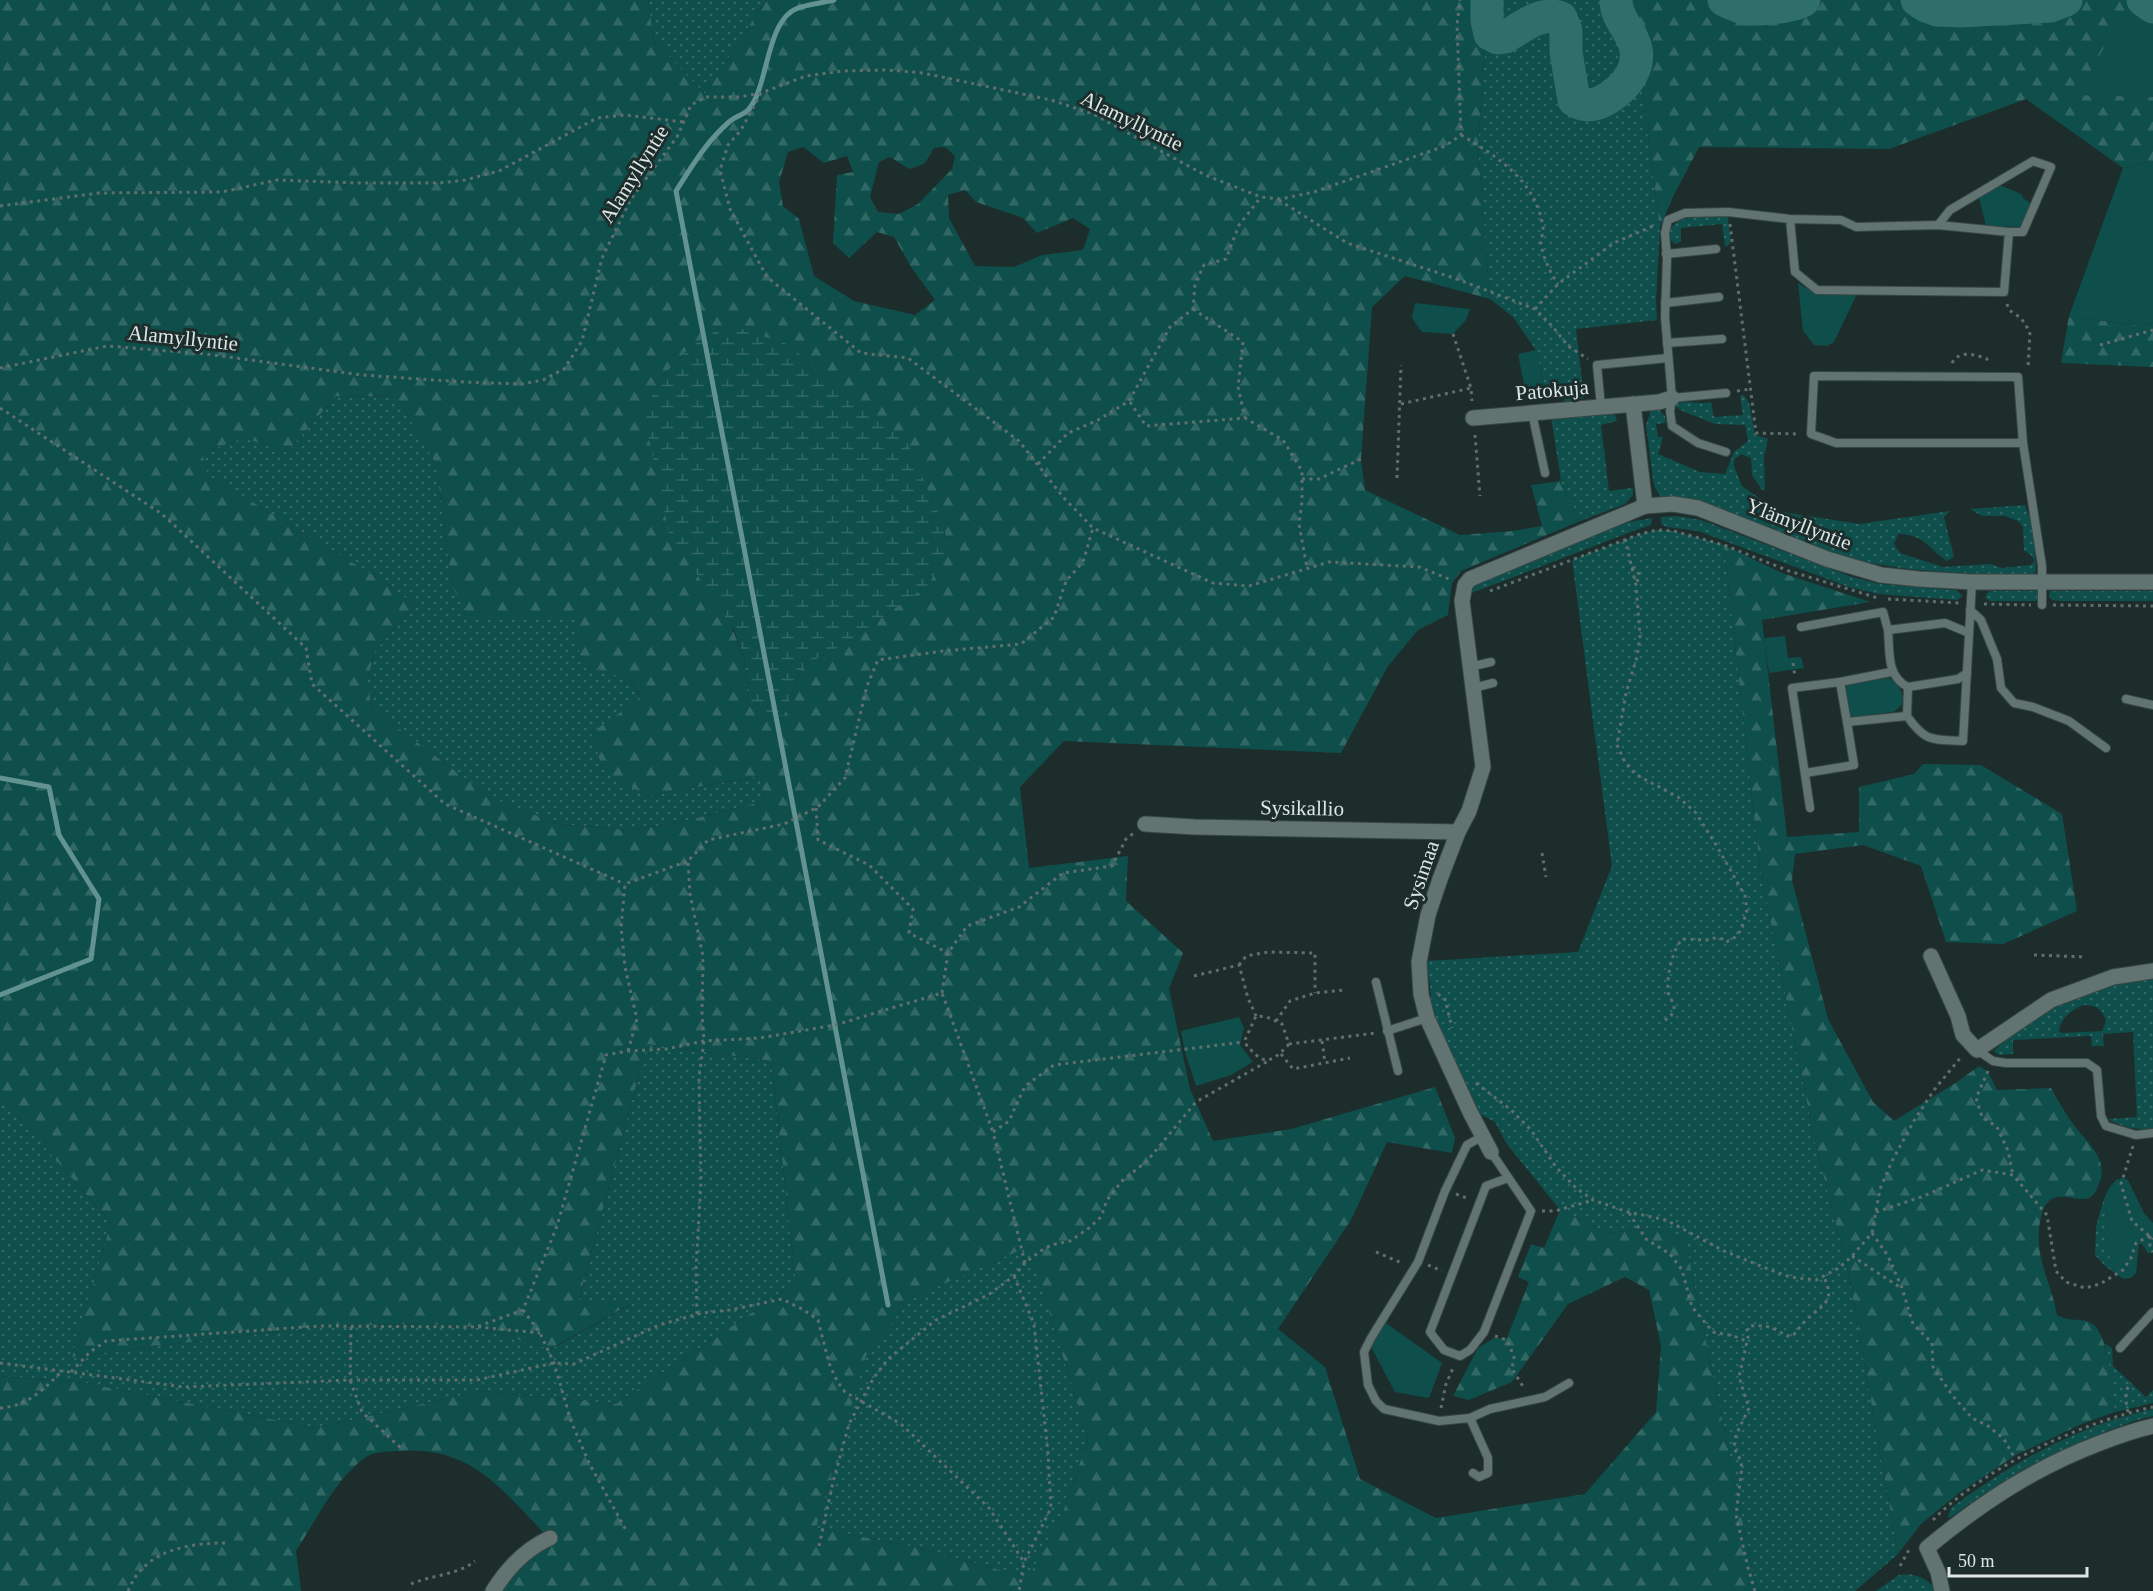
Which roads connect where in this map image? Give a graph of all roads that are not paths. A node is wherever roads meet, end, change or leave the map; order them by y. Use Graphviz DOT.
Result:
graph roads {
  1 [pos="1790,219"];
  2 [pos="1938,225"];
  3 [pos="2008,232"];
  4 [pos="1716,249"];
  5 [pos="1666,254"];
  6 [pos="1719,297"];
  7 [pos="1665,303"];
  8 [pos="1722,339"];
  9 [pos="1667,344"];
  10 [pos="1668,358"];
  11 [pos="1726,393"];
  12 [pos="1672,398"];
  13 [pos="1633,404"];
  14 [pos="1601,407"];
  15 [pos="1532,413"];
  16 [pos="1473,418"];
  17 [pos="2023,443"];
  18 [pos="1726,452"];
  19 [pos="1545,473"];
  20 [pos="1645,506"];
  21 [pos="2043,580"];
  22 [pos="1972,582"];
  23 [pos="2153,582"];
  24 [pos="1462,601"];
  25 [pos="2042,605"];
  26 [pos="1970,610"];
  27 [pos="1802,627"];
  28 [pos="1888,630"];
  29 [pos="1969,633"];
  30 [pos="1491,662"];
  31 [pos="1470,667"];
  32 [pos="1891,672"];
  33 [pos="1967,673"];
  34 [pos="1840,681"];
  35 [pos="1493,683"];
  36 [pos="1908,687"];
  37 [pos="1473,688"];
  38 [pos="2126,699"];
  39 [pos="2153,705"];
  40 [pos="1907,716"];
  41 [pos="1847,722"];
  42 [pos="2106,748"];
  43 [pos="1805,773"];
  44 [pos="1810,808"];
  45 [pos="1145,824"];
  46 [pos="1458,832"];
  47 [pos="1931,957"];
  48 [pos="2153,971"];
  49 [pos="1376,982"];
  50 [pos="1427,1018"];
  51 [pos="1387,1031"];
  52 [pos="1974,1047"];
  53 [pos="1398,1071"];
  54 [pos="2153,1133"];
  55 [pos="1483,1136"];
  56 [pos="1491,1152"];
  57 [pos="1508,1178"];
  58 [pos="2153,1312"];
  59 [pos="2120,1348"];
  60 [pos="1569,1383"];
  61 [pos="1470,1418"];
  62 [pos="2153,1426"];
  63 [pos="1473,1473"];
  64 [pos="550,1538"];
  65 [pos="493,1591"];
  66 [pos="1942,1591"];
  1 -- 2 [label="lane"];
  1 -- 3 [label="lane"];
  1 -- 5 [label="lane"];
  2 -- 3 [label="lane"];
  2 -- 3 [label="lane"];
  4 -- 5 [label="lane"];
  5 -- 7 [label="lane"];
  6 -- 7 [label="lane"];
  7 -- 9 [label="lane"];
  8 -- 9 [label="lane"];
  9 -- 10 [label="lane"];
  10 -- 12 [label="lane"];
  10 -- 14 [label="lane"];
  11 -- 12 [label="lane"];
  12 -- 13 [label="street, Patokuja"];
  12 -- 18 [label="lane"];
  13 -- 14 [label="street, Patokuja"];
  13 -- 20 [label="street"];
  14 -- 15 [label="street, Patokuja"];
  15 -- 16 [label="street, Patokuja"];
  15 -- 19 [label="lane"];
  17 -- 17 [label="lane"];
  17 -- 21 [label="lane"];
  20 -- 22 [label="street, Ylämyllyntie"];
  20 -- 24 [label="street, Ylämyllyntie"];
  21 -- 22 [label="street, Ylämyllyntie"];
  21 -- 23 [label="street, Ylämyllyntie"];
  21 -- 25 [label="lane"];
  22 -- 26 [label="lane"];
  24 -- 31 [label="street, Sysimaa"];
  26 -- 29 [label="lane"];
  26 -- 42 [label="lane"];
  27 -- 28 [label="lane"];
  28 -- 29 [label="lane"];
  28 -- 32 [label="lane"];
  29 -- 33 [label="lane"];
  30 -- 31 [label="lane"];
  31 -- 37 [label="street, Sysimaa"];
  32 -- 34 [label="lane"];
  32 -- 36 [label="lane"];
  33 -- 36 [label="lane"];
  33 -- 40 [label="lane"];
  34 -- 41 [label="lane"];
  34 -- 43 [label="lane"];
  35 -- 37 [label="lane"];
  36 -- 40 [label="lane"];
  37 -- 46 [label="street, Sysimaa"];
  38 -- 39 [label="lane"];
  40 -- 41 [label="lane"];
  41 -- 43 [label="lane"];
  43 -- 44 [label="lane"];
  45 -- 46 [label="street, Sysikallio"];
  46 -- 50 [label="street, Sysimaa"];
  47 -- 52 [label="street"];
  48 -- 52 [label="street"];
  49 -- 51 [label="lane"];
  50 -- 51 [label="lane"];
  50 -- 55 [label="street, Sysimaa"];
  51 -- 53 [label="lane"];
  52 -- 54 [label="lane"];
  55 -- 56 [label="street, Sysimaa"];
  55 -- 61 [label="lane"];
  56 -- 57 [label="lane"];
  57 -- 57 [label="lane"];
  58 -- 59 [label="lane"];
  60 -- 61 [label="lane"];
  61 -- 63 [label="lane"];
  62 -- 66 [label="street"];
  64 -- 65 [label="street"];
}
